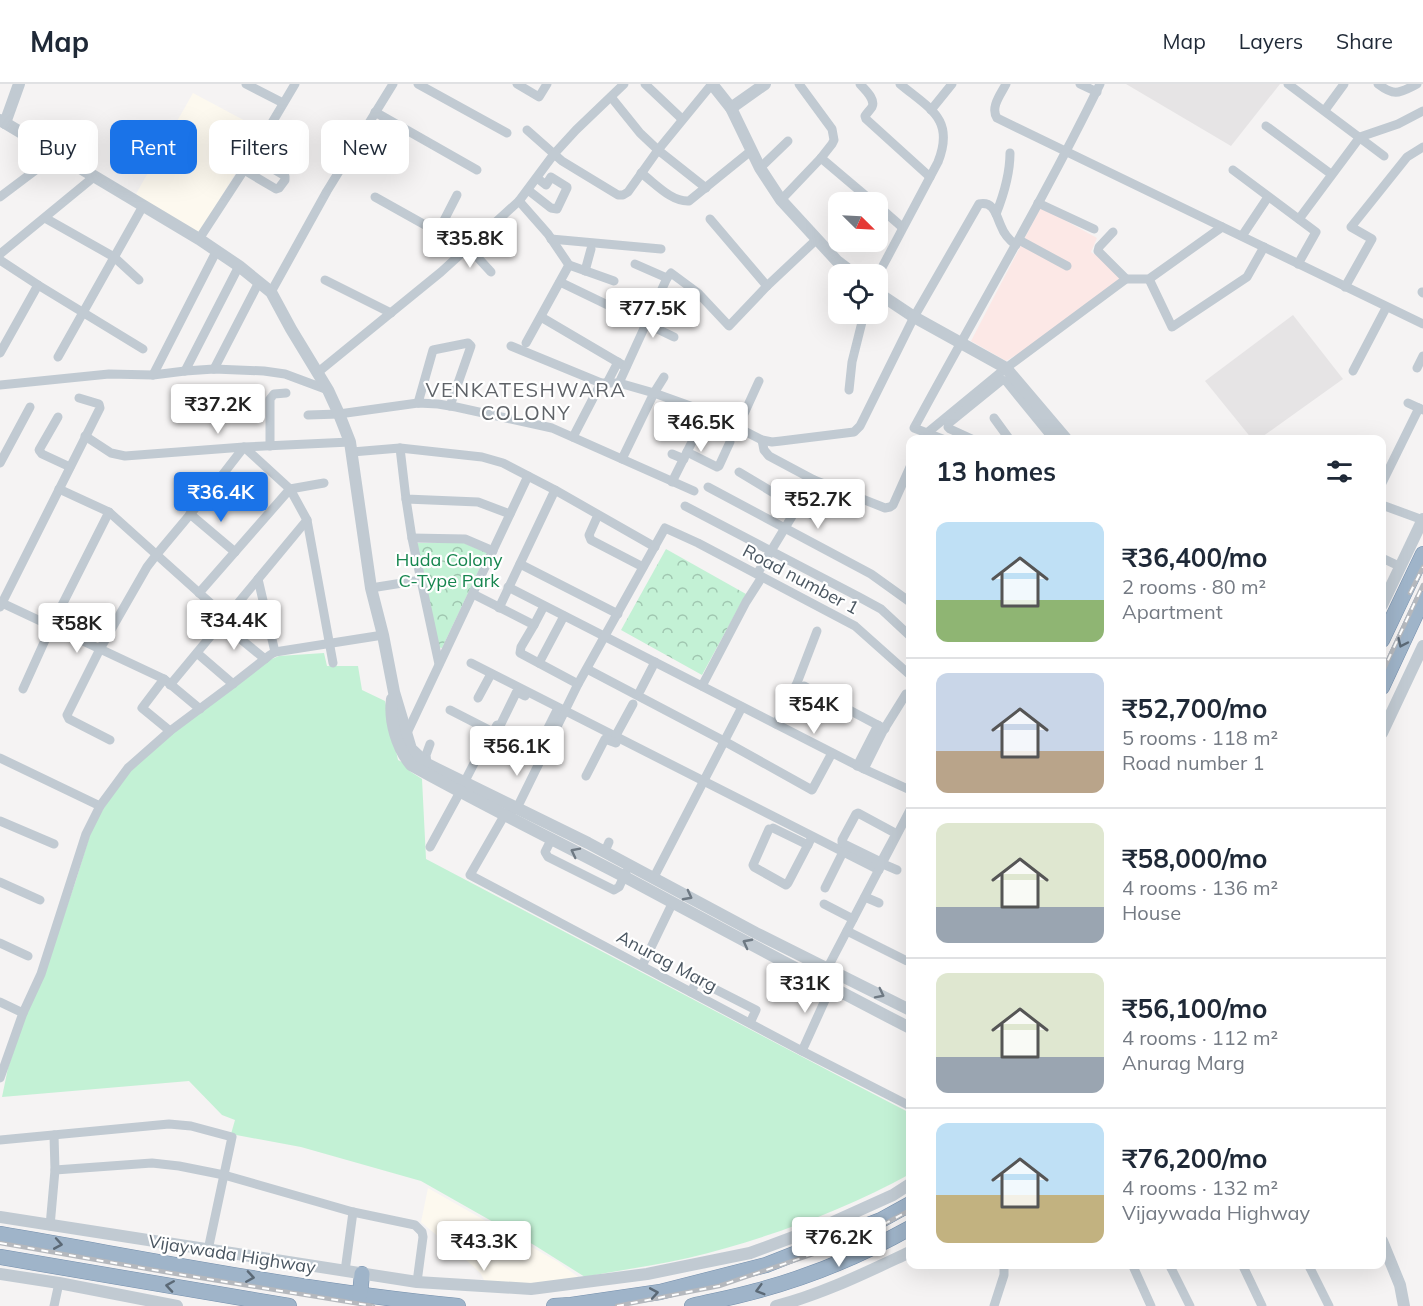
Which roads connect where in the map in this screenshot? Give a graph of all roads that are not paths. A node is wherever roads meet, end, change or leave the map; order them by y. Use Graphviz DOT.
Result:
graph roads {
  1 [pos="19,84"];
  2 [pos="246,84"];
  3 [pos="295,84"];
  4 [pos="393,84"];
  5 [pos="418,84"];
  6 [pos="517,84"];
  7 [pos="547,84"];
  8 [pos="624,84"];
  9 [pos="645,84"];
  10 [pos="712,84"];
  11 [pos="765,84"];
  12 [pos="799,84"];
  13 [pos="860,84"];
  14 [pos="900,84"];
  15 [pos="952,84"];
  16 [pos="1006,84"];
  17 [pos="1080,84"];
  18 [pos="1288,84"];
  19 [pos="1344,84"];
  20 [pos="1378,84"];
  21 [pos="1417,84"];
  22 [pos="1099,88"];
  23 [pos="611,97"];
  24 [pos="283,103"];
  25 [pos="731,108"];
  26 [pos="931,110"];
  27 [pos="1325,110"];
  28 [pos="1423,111"];
  29 [pos="375,112"];
  30 [pos="682,119"];
  31 [pos="273,120"];
  32 [pos="3,121"];
  33 [pos="1266,126"];
  34 [pos="18,130"];
  35 [pos="527,130"];
  36 [pos="507,133"];
  37 [pos="1360,137"];
  38 [pos="788,141"];
  39 [pos="1423,147"];
  40 [pos="658,150"];
  41 [pos="752,150"];
  42 [pos="1066,152"];
  43 [pos="1010,153"];
  44 [pos="554,154"];
  45 [pos="1384,156"];
  46 [pos="821,158"];
  47 [pos="760,168"];
  48 [pos="477,170"];
  49 [pos="1233,170"];
  50 [pos="641,172"];
  51 [pos="30,174"];
  52 [pos="92,174"];
  53 [pos="241,174"];
  54 [pos="251,174"];
  55 [pos="282,174"];
  56 [pos="1331,174"];
  57 [pos="95,176"];
  58 [pos="930,177"];
  59 [pos="537,178"];
  60 [pos="706,188"];
  61 [pos="528,190"];
  62 [pos="861,192"];
  63 [pos="457,195"];
  64 [pos="0,197"];
  65 [pos="375,197"];
  66 [pos="1268,197"];
  67 [pos="781,200"];
  68 [pos="519,201"];
  69 [pos="1038,203"];
  70 [pos="143,206"];
  71 [pos="996,214"];
  72 [pos="888,215"];
  73 [pos="45,218"];
  74 [pos="710,219"];
  75 [pos="1299,219"];
  76 [pos="902,227"];
  77 [pos="1222,227"];
  78 [pos="1094,229"];
  79 [pos="438,232"];
  80 [pos="1113,232"];
  81 [pos="1242,236"];
  82 [pos="199,239"];
  83 [pos="551,239"];
  84 [pos="817,239"];
  85 [pos="1017,242"];
  86 [pos="1264,247"];
  87 [pos="468,248"];
  88 [pos="591,249"];
  89 [pos="661,249"];
  90 [pos="217,250"];
  91 [pos="0,254"];
  92 [pos="114,257"];
  93 [pos="0,260"];
  94 [pos="635,264"];
  95 [pos="841,264"];
  96 [pos="884,264"];
  97 [pos="1298,264"];
  98 [pos="569,265"];
  99 [pos="239,266"];
  100 [pos="1067,266"];
  101 [pos="585,271"];
  102 [pos="491,272"];
  103 [pos="667,278"];
  104 [pos="1126,279"];
  105 [pos="1149,279"];
  106 [pos="139,280"];
  107 [pos="325,280"];
  108 [pos="614,281"];
  109 [pos="259,282"];
  110 [pos="560,282"];
  111 [pos="38,285"];
  112 [pos="767,286"];
  113 [pos="1345,287"];
  114 [pos="271,292"];
  115 [pos="888,300"];
  116 [pos="1386,308"];
  117 [pos="82,313"];
  118 [pos="391,313"];
  119 [pos="541,317"];
  120 [pos="914,317"];
  121 [pos="646,323"];
  122 [pos="862,324"];
  123 [pos="1423,324"];
  124 [pos="674,337"];
  125 [pos="479,342"];
  126 [pos="526,343"];
  127 [pos="960,343"];
  128 [pos="511,346"];
  129 [pos="143,349"];
  130 [pos="0,353"];
  131 [pos="1423,356"];
  132 [pos="57,357"];
  133 [pos="622,364"];
  134 [pos="1006,368"];
  135 [pos="1417,368"];
  136 [pos="213,369"];
  137 [pos="184,371"];
  138 [pos="1353,371"];
  139 [pos="317,373"];
  140 [pos="153,375"];
  141 [pos="664,377"];
  142 [pos="759,381"];
  143 [pos="619,382"];
  144 [pos="604,383"];
  145 [pos="0,385"];
  146 [pos="328,390"];
  147 [pos="849,390"];
  148 [pos="286,393"];
  149 [pos="654,393"];
  150 [pos="79,398"];
  151 [pos="1408,403"];
  152 [pos="418,404"];
  153 [pos="30,407"];
  154 [pos="453,407"];
  155 [pos="1421,409"];
  156 [pos="707,412"];
  157 [pos="1034,412"];
  158 [pos="339,414"];
  159 [pos="308,415"];
  160 [pos="58,417"];
  161 [pos="994,418"];
  162 [pos="738,427"];
  163 [pos="924,435"];
  164 [pos="926,435"];
  165 [pos="963,435"];
  166 [pos="1006,435"];
  167 [pos="1050,435"];
  168 [pos="1061,435"];
  169 [pos="85,436"];
  170 [pos="573,437"];
  171 [pos="762,440"];
  172 [pos="730,442"];
  173 [pos="270,446"];
  174 [pos="244,447"];
  175 [pos="351,447"];
  176 [pos="400,448"];
  177 [pos="692,451"];
  178 [pos="672,454"];
  179 [pos="622,459"];
  180 [pos="0,463"];
  181 [pos="70,466"];
  182 [pos="1386,468"];
  183 [pos="739,472"];
  184 [pos="528,476"];
  185 [pos="906,476"];
  186 [pos="814,480"];
  187 [pos="672,482"];
  188 [pos="324,483"];
  189 [pos="708,487"];
  190 [pos="59,489"];
  191 [pos="290,489"];
  192 [pos="555,490"];
  193 [pos="694,491"];
  194 [pos="406,498"];
  195 [pos="685,506"];
  196 [pos="1386,506"];
  197 [pos="797,507"];
  198 [pos="109,512"];
  199 [pos="190,514"];
  200 [pos="510,514"];
  201 [pos="598,515"];
  202 [pos="816,517"];
  203 [pos="1423,519"];
  204 [pos="307,520"];
  205 [pos="785,528"];
  206 [pos="412,538"];
  207 [pos="654,547"];
  208 [pos="493,550"];
  209 [pos="235,552"];
  210 [pos="771,552"];
  211 [pos="157,554"];
  212 [pos="1423,554"];
  213 [pos="1386,560"];
  214 [pos="520,564"];
  215 [pos="643,567"];
  216 [pos="1401,567"];
  217 [pos="760,576"];
  218 [pos="258,579"];
  219 [pos="421,580"];
  220 [pos="508,587"];
  221 [pos="371,588"];
  222 [pos="199,593"];
  223 [pos="472,594"];
  224 [pos="1386,597"];
  225 [pos="906,599"];
  226 [pos="1423,599"];
  227 [pos="1,604"];
  228 [pos="544,606"];
  229 [pos="499,608"];
  230 [pos="618,614"];
  231 [pos="564,616"];
  232 [pos="223,620"];
  233 [pos="534,625"];
  234 [pos="51,627"];
  235 [pos="817,631"];
  236 [pos="906,632"];
  237 [pos="1386,632"];
  238 [pos="383,635"];
  239 [pos="605,636"];
  240 [pos="329,643"];
  241 [pos="1423,646"];
  242 [pos="100,649"];
  243 [pos="275,652"];
  244 [pos="196,653"];
  245 [pos="265,659"];
  246 [pos="655,662"];
  247 [pos="333,663"];
  248 [pos="471,663"];
  249 [pos="539,663"];
  250 [pos="439,664"];
  251 [pos="587,669"];
  252 [pos="906,671"];
  253 [pos="491,674"];
  254 [pos="1386,678"];
  255 [pos="167,682"];
  256 [pos="233,684"];
  257 [pos="578,684"];
  258 [pos="702,686"];
  259 [pos="804,686"];
  260 [pos="517,687"];
  261 [pos="22,689"];
  262 [pos="640,691"];
  263 [pos="394,692"];
  264 [pos="906,694"];
  265 [pos="478,698"];
  266 [pos="633,704"];
  267 [pos="742,707"];
  268 [pos="200,709"];
  269 [pos="450,710"];
  270 [pos="560,710"];
  271 [pos="776,724"];
  272 [pos="1386,725"];
  273 [pos="881,727"];
  274 [pos="170,731"];
  275 [pos="406,735"];
  276 [pos="488,736"];
  277 [pos="787,736"];
  278 [pos="615,737"];
  279 [pos="800,739"];
  280 [pos="110,740"];
  281 [pos="724,741"];
  282 [pos="430,744"];
  283 [pos="839,744"];
  284 [pos="632,749"];
  285 [pos="832,754"];
  286 [pos="0,758"];
  287 [pos="860,767"];
  288 [pos="425,768"];
  289 [pos="586,776"];
  290 [pos="703,781"];
  291 [pos="462,787"];
  292 [pos="906,788"];
  293 [pos="100,806"];
  294 [pos="517,808"];
  295 [pos="504,816"];
  296 [pos="906,819"];
  297 [pos="782,820"];
  298 [pos="0,821"];
  299 [pos="773,829"];
  300 [pos="901,831"];
  301 [pos="906,834"];
  302 [pos="810,841"];
  303 [pos="54,844"];
  304 [pos="430,847"];
  305 [pos="843,852"];
  306 [pos="865,859"];
  307 [pos="630,865"];
  308 [pos="881,867"];
  309 [pos="897,870"];
  310 [pos="624,877"];
  311 [pos="654,877"];
  312 [pos="0,882"];
  313 [pos="825,888"];
  314 [pos="865,897"];
  315 [pos="40,900"];
  316 [pos="672,903"];
  317 [pos="879,903"];
  318 [pos="824,904"];
  319 [pos="726,917"];
  320 [pos="853,919"];
  321 [pos="719,929"];
  322 [pos="847,932"];
  323 [pos="0,944"];
  324 [pos="28,956"];
  325 [pos="906,961"];
  326 [pos="642,966"];
  327 [pos="694,969"];
  328 [pos="827,969"];
  329 [pos="697,980"];
  330 [pos="831,987"];
  331 [pos="691,992"];
  332 [pos="0,1002"];
  333 [pos="906,1008"];
  334 [pos="23,1013"];
  335 [pos="750,1023"];
  336 [pos="906,1027"];
  337 [pos="802,1051"];
  338 [pos="2,1064"];
  339 [pos="0,1078"];
  340 [pos="906,1104"];
  341 [pos="48,1132"];
  342 [pos="0,1140"];
  343 [pos="55,1170"];
  344 [pos="224,1175"];
  345 [pos="906,1187"];
  346 [pos="906,1206"];
  347 [pos="353,1212"];
  348 [pos="0,1217"];
  349 [pos="881,1220"];
  350 [pos="50,1226"];
  351 [pos="906,1230"];
  352 [pos="0,1234"];
  353 [pos="29,1239"];
  354 [pos="890,1239"];
  355 [pos="208,1250"];
  356 [pos="1386,1251"];
  357 [pos="906,1254"];
  358 [pos="0,1257"];
  359 [pos="25,1261"];
  360 [pos="1004,1269"];
  361 [pos="1134,1269"];
  362 [pos="1172,1269"];
  363 [pos="1244,1269"];
  364 [pos="1310,1269"];
  365 [pos="345,1271"];
  366 [pos="0,1274"];
  367 [pos="362,1274"];
  368 [pos="417,1282"];
  369 [pos="59,1283"];
  370 [pos="360,1294"];
  371 [pos="169,1305"];
  372 [pos="54,1306"];
  373 [pos="290,1306"];
  374 [pos="458,1306"];
  375 [pos="554,1306"];
  376 [pos="560,1306"];
  377 [pos="692,1306"];
  378 [pos="776,1306"];
  379 [pos="994,1306"];
  380 [pos="1151,1306"];
  381 [pos="1190,1306"];
  382 [pos="1262,1306"];
  383 [pos="1329,1306"];
  384 [pos="1404,1306"];
  1 -- 32 [label="street"];
  2 -- 24 [label="street"];
  3 -- 24 [label="street"];
  4 -- 29 [label="street"];
  5 -- 36 [label="street"];
  6 -- 7 [label="street"];
  8 -- 23 [label="street"];
  9 -- 30 [label="street"];
  10 -- 25 [label="street"];
  10 -- 30 [label="street"];
  11 -- 25 [label="street"];
  12 -- 46 [label="street"];
  13 -- 58 [label="street"];
  14 -- 26 [label="street"];
  15 -- 26 [label="street"];
  16 -- 42 [label="street"];
  17 -- 22 [label="street"];
  18 -- 27 [label="street"];
  19 -- 27 [label="street"];
  20 -- 21 [label="street"];
  22 -- 42 [label="street"];
  23 -- 40 [label="street"];
  23 -- 44 [label="street"];
  24 -- 31 [label="street"];
  25 -- 41 [label="street"];
  26 -- 58 [label="street"];
  27 -- 37 [label="street"];
  28 -- 37 [label="street"];
  29 -- 48 [label="street"];
  29 -- 114 [label="street"];
  30 -- 40 [label="street"];
  32 -- 34 [label="street"];
  33 -- 56 [label="street"];
  35 -- 44 [label="street"];
  37 -- 45 [label="street"];
  37 -- 56 [label="street"];
  38 -- 47 [label="street"];
  39 -- 113 [label="street"];
  40 -- 50 [label="street"];
  40 -- 60 [label="street"];
  41 -- 47 [label="street"];
  41 -- 60 [label="street"];
  42 -- 69 [label="street"];
  42 -- 77 [label="street"];
  43 -- 71 [label="street"];
  44 -- 50 [label="street"];
  44 -- 59 [label="street"];
  46 -- 62 [label="street"];
  46 -- 67 [label="street"];
  47 -- 67 [label="street"];
  49 -- 66 [label="street"];
  50 -- 60 [label="street"];
  51 -- 64 [label="street"];
  52 -- 57 [label="street"];
  53 -- 82 [label="street"];
  54 -- 55 [label="street"];
  56 -- 75 [label="street"];
  57 -- 70 [label="street"];
  57 -- 73 [label="street"];
  58 -- 76 [label="street"];
  59 -- 61 [label="street"];
  59 -- 61 [label="street"];
  61 -- 68 [label="street"];
  63 -- 79 [label="street"];
  65 -- 79 [label="street"];
  66 -- 75 [label="street"];
  66 -- 81 [label="street"];
  67 -- 84 [label="street"];
  68 -- 83 [label="street"];
  68 -- 87 [label="street"];
  69 -- 78 [label="street"];
  69 -- 85 [label="street"];
  70 -- 82 [label="street"];
  70 -- 92 [label="street"];
  71 -- 85 [label="street"];
  71 -- 120 [label="street"];
  72 -- 76 [label="street"];
  73 -- 91 [label="street"];
  73 -- 92 [label="street"];
  74 -- 112 [label="street"];
  75 -- 97 [label="street"];
  76 -- 96 [label="street"];
  77 -- 81 [label="street"];
  77 -- 105 [label="street"];
  79 -- 87 [label="street"];
  80 -- 104 [label="street"];
  81 -- 86 [label="street"];
  82 -- 90 [label="street"];
  83 -- 89 [label="street"];
  83 -- 98 [label="street"];
  84 -- 95 [label="street"];
  84 -- 112 [label="street"];
  85 -- 100 [label="street"];
  85 -- 127 [label="street"];
  86 -- 97 [label="street"];
  86 -- 105 [label="street"];
  87 -- 102 [label="street"];
  87 -- 118 [label="street"];
  88 -- 101 [label="street"];
  90 -- 99 [label="street"];
  90 -- 140 [label="street"];
  92 -- 106 [label="street"];
  92 -- 117 [label="street"];
  93 -- 111 [label="street"];
  94 -- 103 [label="street"];
  97 -- 113 [label="street"];
  98 -- 101 [label="street"];
  98 -- 110 [label="street"];
  99 -- 109 [label="street"];
  99 -- 137 [label="street"];
  101 -- 108 [label="street"];
  103 -- 112 [label="street"];
  103 -- 121 [label="street"];
  104 -- 105 [label="street"];
  104 -- 134 [label="street"];
  107 -- 118 [label="street"];
  109 -- 114 [label="street"];
  109 -- 136 [label="street"];
  110 -- 119 [label="street"];
  110 -- 121 [label="street"];
  111 -- 117 [label="street"];
  111 -- 130 [label="street"];
  113 -- 116 [label="street"];
  114 -- 139 [label="street"];
  115 -- 120 [label="street"];
  116 -- 123 [label="street"];
  116 -- 138 [label="street"];
  117 -- 129 [label="street"];
  117 -- 132 [label="street"];
  118 -- 139 [label="street"];
  119 -- 126 [label="street"];
  119 -- 133 [label="street"];
  120 -- 127 [label="street"];
  120 -- 171 [label="street"];
  121 -- 124 [label="street"];
  121 -- 133 [label="street"];
  122 -- 147 [label="street"];
  125 -- 154 [label="street"];
  127 -- 134 [label="street"];
  127 -- 163 [label="street"];
  128 -- 144 [label="street"];
  131 -- 135 [label="street"];
  133 -- 143 [label="street"];
  133 -- 144 [label="street"];
  134 -- 157 [label="street"];
  134 -- 164 [label="street"];
  136 -- 137 [label="street"];
  136 -- 146 [label="street"];
  137 -- 140 [label="street"];
  139 -- 146 [label="street"];
  140 -- 145 [label="street"];
  141 -- 149 [label="street"];
  142 -- 162 [label="street"];
  143 -- 144 [label="street"];
  143 -- 149 [label="street"];
  144 -- 170 [label="street"];
  146 -- 158 [label="street"];
  148 -- 173 [label="street"];
  149 -- 156 [label="street"];
  149 -- 179 [label="street"];
  150 -- 169 [label="street"];
  151 -- 155 [label="street"];
  152 -- 154 [label="street"];
  152 -- 154 [label="street"];
  152 -- 158 [label="street"];
  153 -- 180 [label="street"];
  154 -- 170 [label="street"];
  155 -- 182 [label="street"];
  156 -- 162 [label="street"];
  156 -- 177 [label="street"];
  157 -- 165 [label="street"];
  157 -- 167 [label="street"];
  157 -- 168 [label="street"];
  158 -- 159 [label="street"];
  158 -- 175 [label="street"];
  160 -- 181 [label="street"];
  161 -- 166 [label="street"];
  162 -- 171 [label="street"];
  169 -- 174 [label="street"];
  169 -- 181 [label="street"];
  170 -- 179 [label="street"];
  171 -- 186 [label="street"];
  172 -- 177 [label="street"];
  173 -- 174 [label="street"];
  173 -- 175 [label="street"];
  174 -- 191 [label="street"];
  174 -- 199 [label="street"];
  175 -- 176 [label="street"];
  175 -- 221 [label="street"];
  176 -- 184 [label="street"];
  176 -- 194 [label="street"];
  177 -- 178 [label="street"];
  177 -- 187 [label="street"];
  179 -- 187 [label="street"];
  181 -- 190 [label="street"];
  183 -- 197 [label="street"];
  184 -- 192 [label="street"];
  184 -- 200 [label="street"];
  185 -- 186 [label="street"];
  186 -- 197 [label="street"];
  187 -- 193 [label="street"];
  188 -- 191 [label="street"];
  189 -- 205 [label="street"];
  190 -- 198 [label="street"];
  190 -- 227 [label="street"];
  191 -- 204 [label="street"];
  191 -- 209 [label="street"];
  192 -- 201 [label="street"];
  192 -- 214 [label="street"];
  194 -- 200 [label="street"];
  194 -- 206 [label="street"];
  195 -- 210 [label="street"];
  196 -- 203 [label="street"];
  197 -- 202 [label="street"];
  197 -- 205 [label="street"];
  198 -- 211 [label="street"];
  198 -- 234 [label="street"];
  199 -- 209 [label="street"];
  199 -- 211 [label="street"];
  200 -- 208 [label="street"];
  201 -- 207 [label="street"];
  201 -- 215 [label="street"];
  203 -- 216 [label="street"];
  204 -- 218 [label="street"];
  204 -- 240 [label="street"];
  205 -- 210 [label="street"];
  205 -- 225 [label="street"];
  206 -- 208 [label="street"];
  206 -- 219 [label="street"];
  207 -- 215 [label="street"];
  207 -- 217 [label="street, Road number 1"];
  208 -- 223 [label="street"];
  209 -- 222 [label="street"];
  210 -- 217 [label="street"];
  210 -- 236 [label="street"];
  211 -- 222 [label="street"];
  211 -- 242 [label="street"];
  212 -- 237 [label="highway"];
  213 -- 216 [label="street"];
  214 -- 220 [label="street"];
  214 -- 230 [label="street"];
  215 -- 230 [label="street"];
  216 -- 224 [label="street"];
  217 -- 252 [label="street, Road number 1"];
  217 -- 258 [label="street"];
  218 -- 232 [label="street"];
  218 -- 243 [label="street"];
  219 -- 221 [label="street"];
  219 -- 250 [label="street"];
  220 -- 228 [label="street"];
  220 -- 229 [label="street"];
  221 -- 238 [label="street"];
  222 -- 232 [label="street"];
  223 -- 229 [label="street"];
  223 -- 250 [label="street"];
  226 -- 254 [label="highway, one-way"];
  227 -- 234 [label="street"];
  228 -- 231 [label="street"];
  228 -- 233 [label="street"];
  229 -- 233 [label="street"];
  230 -- 239 [label="street"];
  231 -- 239 [label="street"];
  231 -- 249 [label="street"];
  232 -- 244 [label="street"];
  232 -- 245 [label="street"];
  233 -- 249 [label="street"];
  234 -- 242 [label="street"];
  234 -- 261 [label="street"];
  235 -- 271 [label="street"];
  238 -- 240 [label="street"];
  238 -- 263 [label="street"];
  239 -- 246 [label="street"];
  239 -- 251 [label="street"];
  240 -- 243 [label="street"];
  240 -- 247 [label="street"];
  241 -- 272 [label="street"];
  242 -- 255 [label="street"];
  242 -- 280 [label="street"];
  243 -- 245 [label="street"];
  244 -- 255 [label="street"];
  244 -- 256 [label="street"];
  245 -- 256 [label="street"];
  246 -- 258 [label="street"];
  246 -- 262 [label="street"];
  248 -- 253 [label="street"];
  249 -- 257 [label="street"];
  250 -- 275 [label="street"];
  251 -- 257 [label="street"];
  251 -- 281 [label="street"];
  253 -- 260 [label="street"];
  253 -- 265 [label="street"];
  255 -- 268 [label="street"];
  255 -- 274 [label="street"];
  256 -- 268 [label="street"];
  257 -- 270 [label="street"];
  258 -- 267 [label="street"];
  259 -- 273 [label="street"];
  260 -- 269 [label="street"];
  260 -- 270 [label="street"];
  263 -- 275 [label="street"];
  263 -- 288 [label="street"];
  264 -- 273 [label="street"];
  266 -- 278 [label="street"];
  267 -- 271 [label="street"];
  267 -- 281 [label="street"];
  268 -- 274 [label="street"];
  270 -- 270 [label="street"];
  270 -- 278 [label="street"];
  270 -- 294 [label="street"];
  271 -- 279 [label="street"];
  273 -- 287 [label="street"];
  274 -- 293 [label="street"];
  275 -- 288 [label="street"];
  276 -- 291 [label="street"];
  277 -- 279 [label="street"];
  278 -- 284 [label="street"];
  279 -- 285 [label="street"];
  281 -- 285 [label="street"];
  281 -- 290 [label="street"];
  282 -- 288 [label="street"];
  283 -- 285 [label="street"];
  284 -- 289 [label="street"];
  284 -- 290 [label="street"];
  285 -- 287 [label="street"];
  286 -- 293 [label="street"];
  287 -- 292 [label="street"];
  288 -- 291 [label="street"];
  290 -- 297 [label="street"];
  290 -- 311 [label="street"];
  291 -- 294 [label="street"];
  291 -- 295 [label="street"];
  291 -- 304 [label="street"];
  293 -- 334 [label="street"];
  294 -- 295 [label="street"];
  294 -- 307 [label="street"];
  295 -- 310 [label="street"];
  295 -- 326 [label="street, Anurag Marg"];
  296 -- 300 [label="street"];
  297 -- 299 [label="street"];
  297 -- 302 [label="street"];
  298 -- 303 [label="street"];
  299 -- 302 [label="street"];
  299 -- 302 [label="street"];
  300 -- 301 [label="street"];
  300 -- 308 [label="street"];
  302 -- 305 [label="street"];
  305 -- 306 [label="street"];
  305 -- 313 [label="street"];
  306 -- 306 [label="street"];
  306 -- 308 [label="street"];
  307 -- 310 [label="street"];
  307 -- 311 [label="street"];
  308 -- 309 [label="street"];
  308 -- 314 [label="street"];
  310 -- 316 [label="street"];
  311 -- 319 [label="street, one-way"];
  312 -- 315 [label="street"];
  314 -- 317 [label="street"];
  314 -- 320 [label="street"];
  316 -- 321 [label="street"];
  316 -- 326 [label="street"];
  318 -- 320 [label="street"];
  319 -- 321 [label="street"];
  319 -- 328 [label="street"];
  320 -- 322 [label="street"];
  330 -- 321 [label="street, one-way"];
  322 -- 325 [label="street"];
  322 -- 328 [label="street"];
  323 -- 324 [label="street"];
  326 -- 331 [label="street, Anurag Marg"];
  327 -- 329 [label="street"];
  328 -- 330 [label="street"];
  328 -- 333 [label="street, one-way"];
  329 -- 331 [label="street"];
  329 -- 335 [label="street"];
  330 -- 336 [label="street"];
  330 -- 337 [label="street"];
  331 -- 335 [label="street, Anurag Marg"];
  332 -- 334 [label="street"];
  334 -- 338 [label="street"];
  335 -- 337 [label="street, Anurag Marg"];
  337 -- 340 [label="street, Anurag Marg"];
  338 -- 339 [label="street"];
  341 -- 342 [label="street"];
  341 -- 343 [label="street"];
  341 -- 344 [label="street"];
  343 -- 344 [label="street"];
  343 -- 350 [label="street"];
  344 -- 347 [label="street"];
  344 -- 355 [label="street"];
  345 -- 368 [label="street"];
  346 -- 349 [label="highway"];
  347 -- 365 [label="street"];
  347 -- 368 [label="street"];
  348 -- 350 [label="street"];
  349 -- 354 [label="highway"];
  376 -- 349 [label="highway, one-way"];
  350 -- 355 [label="street"];
  351 -- 354 [label="highway"];
  352 -- 353 [label="highway, Vijaywada Highway"];
  353 -- 359 [label="highway"];
  353 -- 370 [label="highway, Vijaywada Highway, one-way"];
  354 -- 377 [label="highway, one-way"];
  355 -- 365 [label="street"];
  356 -- 384 [label="street"];
  357 -- 378 [label="street"];
  358 -- 359 [label="highway"];
  373 -- 359 [label="highway, one-way"];
  360 -- 379 [label="street"];
  361 -- 380 [label="street"];
  362 -- 381 [label="street"];
  363 -- 382 [label="street"];
  364 -- 383 [label="street"];
  365 -- 367 [label="street"];
  366 -- 369 [label="street"];
  367 -- 368 [label="street"];
  367 -- 370 [label="highway"];
  369 -- 371 [label="street"];
  369 -- 372 [label="street"];
  370 -- 374 [label="highway, Vijaywada Highway"];
  375 -- 376 [label="highway"];
}
